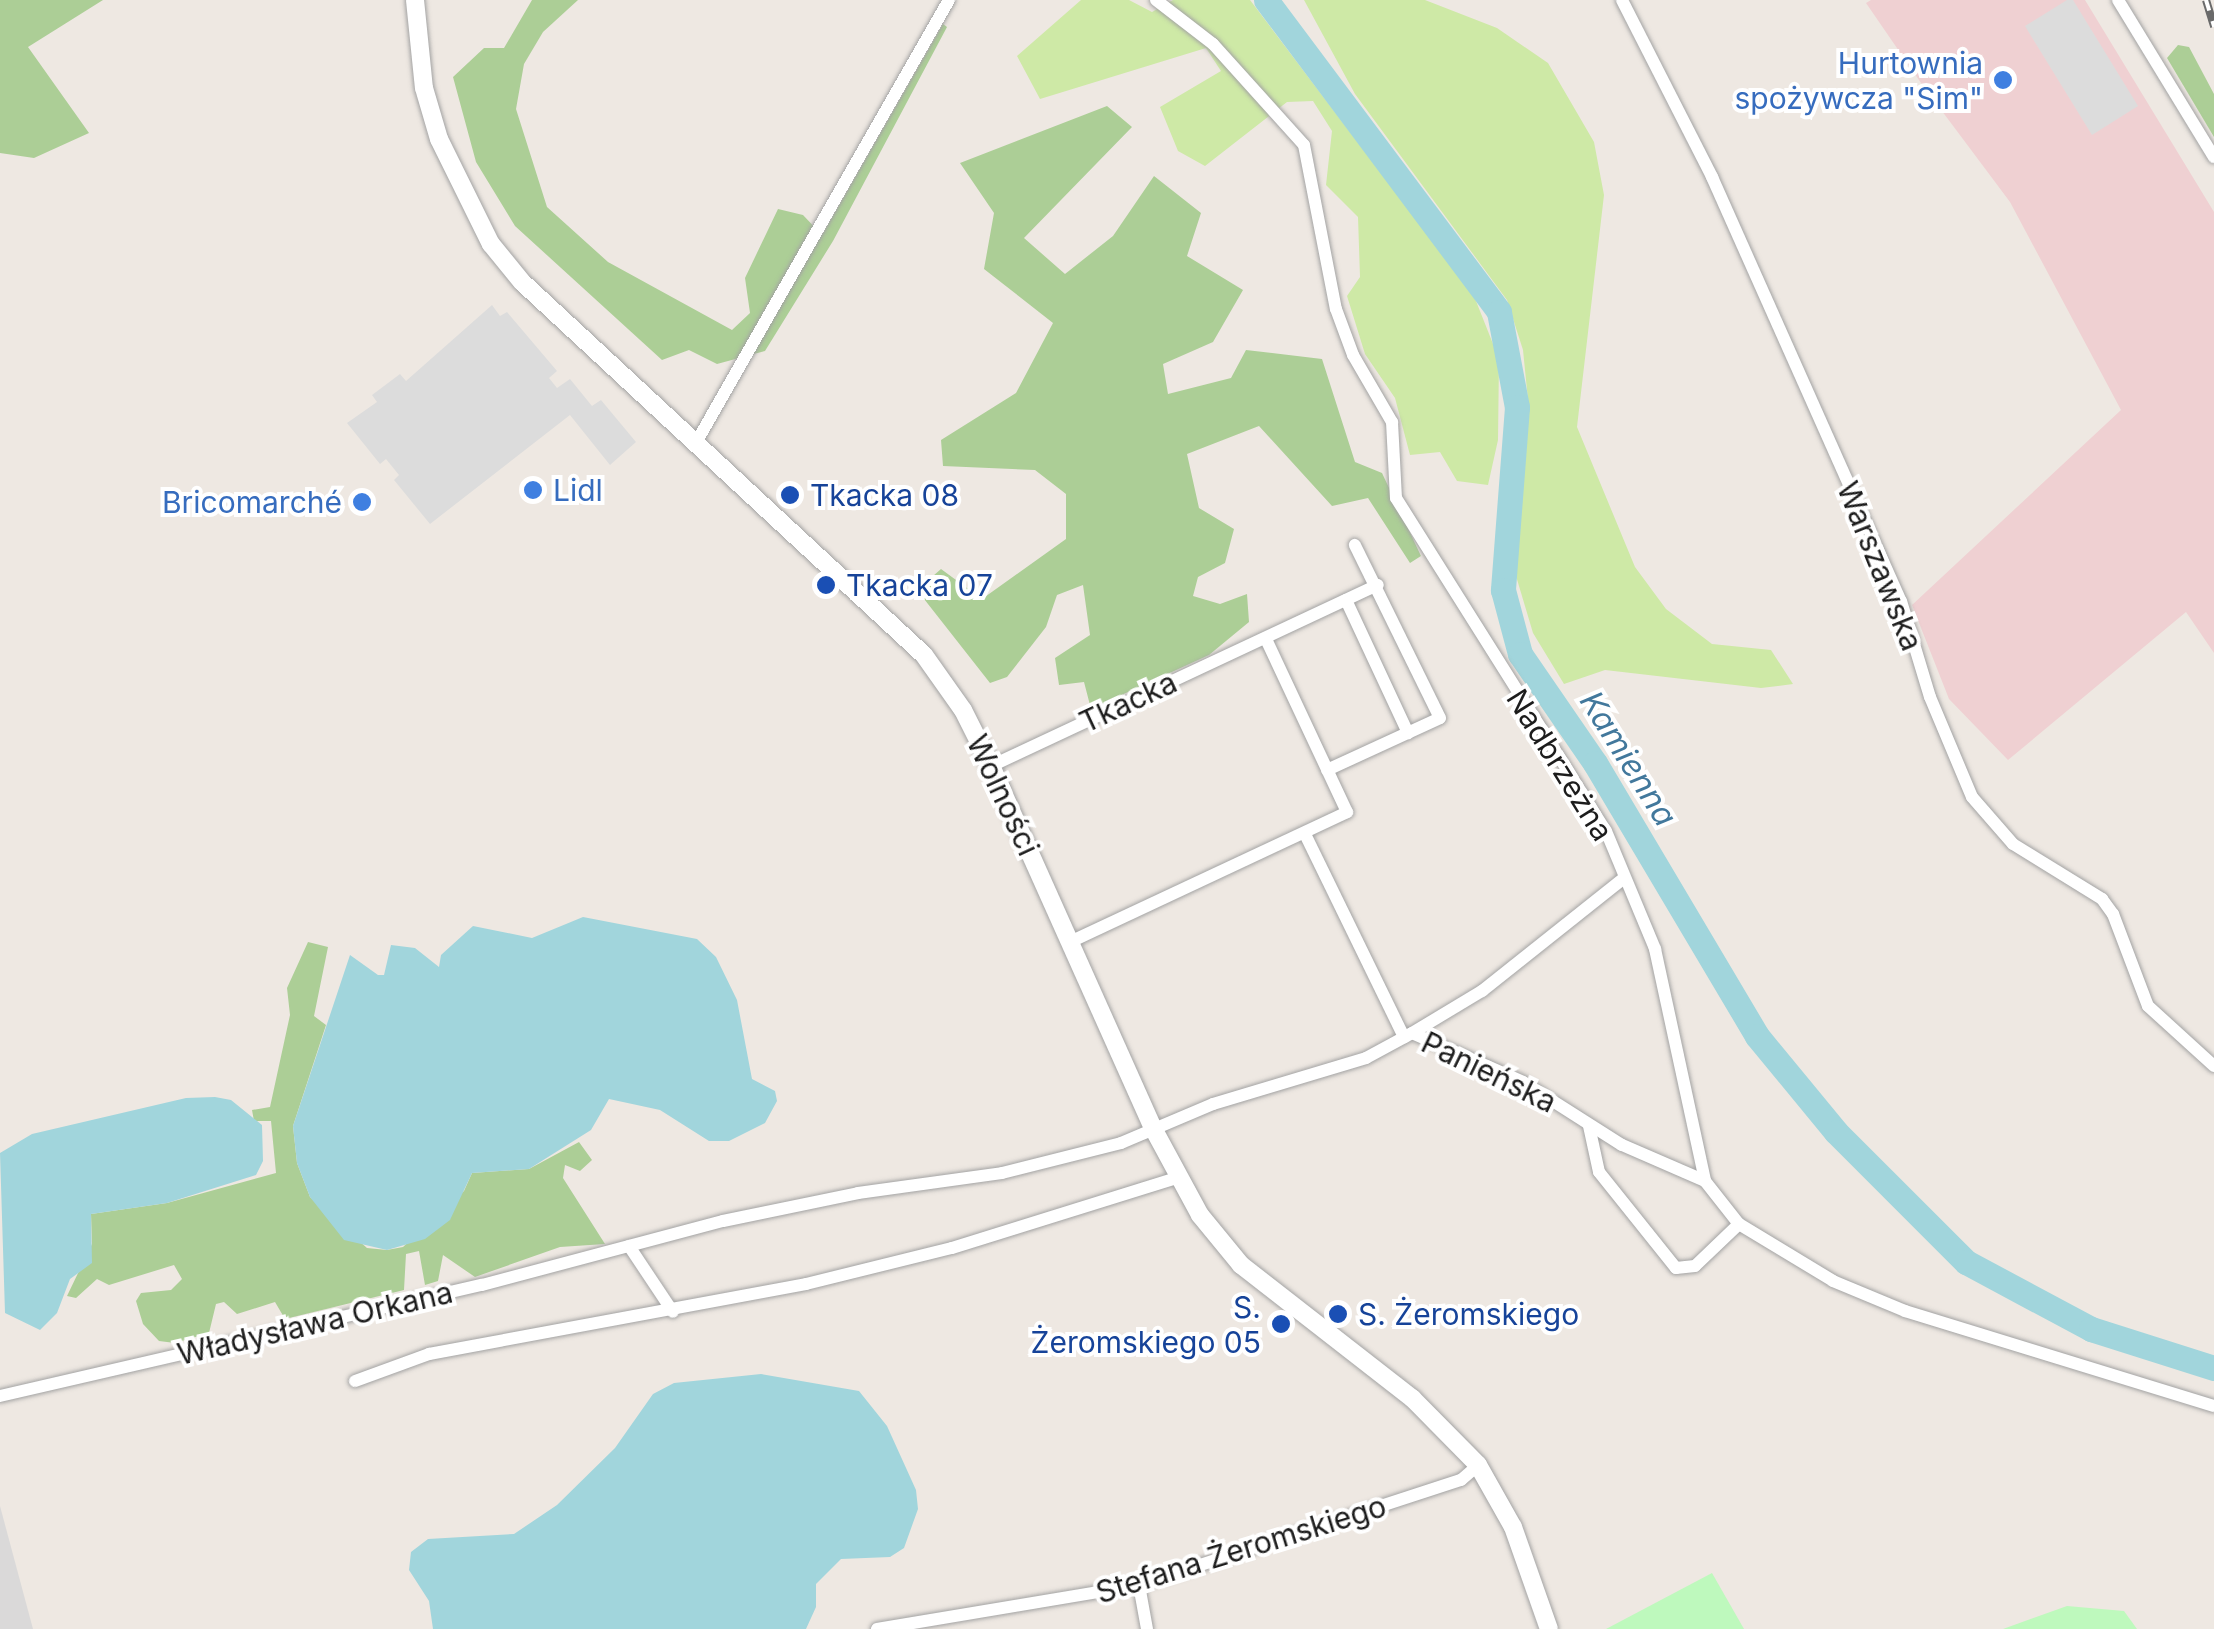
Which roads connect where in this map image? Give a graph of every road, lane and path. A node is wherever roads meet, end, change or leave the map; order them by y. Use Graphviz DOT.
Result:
graph roads {
  1 [pos="415,0"];
  2 [pos="948,0"];
  3 [pos="1156,0"];
  4 [pos="1622,0"];
  5 [pos="2118,0"];
  6 [pos="2214,156"];
  7 [pos="697,441"];
  8 [pos="1356,545"];
  9 [pos="1378,585"];
  10 [pos="1346,600"];
  11 [pos="1266,639"];
  12 [pos="1408,733"];
  13 [pos="991,766"];
  14 [pos="1327,770"];
  15 [pos="1305,834"];
  16 [pos="1624,880"];
  17 [pos="1070,942"];
  18 [pos="1408,1035"];
  19 [pos="2214,1066"];
  20 [pos="1589,1126"];
  21 [pos="1154,1130"];
  22 [pos="1178,1178"];
  23 [pos="1705,1181"];
  24 [pos="1739,1224"];
  25 [pos="629,1246"];
  26 [pos="673,1312"];
  27 [pos="355,1381"];
  28 [pos="0,1396"];
  29 [pos="2214,1406"];
  30 [pos="1478,1465"];
  31 [pos="1140,1586"];
  32 [pos="878,1629"];
  33 [pos="1147,1629"];
  34 [pos="1549,1629"];
  1 -- 7 [label="street, Wolności"];
  2 -- 7 [label="street"];
  3 -- 16 [label="street, Nadbrzeżna"];
  4 -- 19 [label="street, Warszawska"];
  5 -- 6 [label="street"];
  7 -- 13 [label="street, Wolności"];
  8 -- 9 [label="street"];
  9 -- 10 [label="street, Tkacka"];
  9 -- 12 [label="street"];
  10 -- 11 [label="street, Tkacka"];
  10 -- 12 [label="street"];
  11 -- 13 [label="street, Tkacka"];
  11 -- 14 [label="street"];
  12 -- 14 [label="street"];
  13 -- 17 [label="street, Wolności"];
  14 -- 15 [label="street"];
  15 -- 17 [label="street"];
  15 -- 18 [label="street"];
  16 -- 18 [label="street"];
  16 -- 23 [label="street, Nadbrzeżna"];
  17 -- 21 [label="street, Wolności"];
  18 -- 20 [label="street, Panieńska"];
  18 -- 21 [label="street, Panieńska"];
  20 -- 23 [label="street, Panieńska"];
  20 -- 24 [label="street"];
  21 -- 22 [label="street, Wolności"];
  21 -- 25 [label="street, Władysława Orkana"];
  22 -- 26 [label="street, Władysława Orkana"];
  22 -- 30 [label="street, Wolności"];
  23 -- 24 [label="street, Nadbrzeżna"];
  24 -- 29 [label="street, Nadbrzeżna"];
  25 -- 26 [label="street"];
  25 -- 28 [label="street, Władysława Orkana"];
  26 -- 27 [label="street, Władysława Orkana"];
  30 -- 31 [label="street, Stefana Żeromskiego"];
  30 -- 34 [label="street, Wolności"];
  31 -- 32 [label="street, Stefana Żeromskiego"];
  31 -- 33 [label="street"];
}
